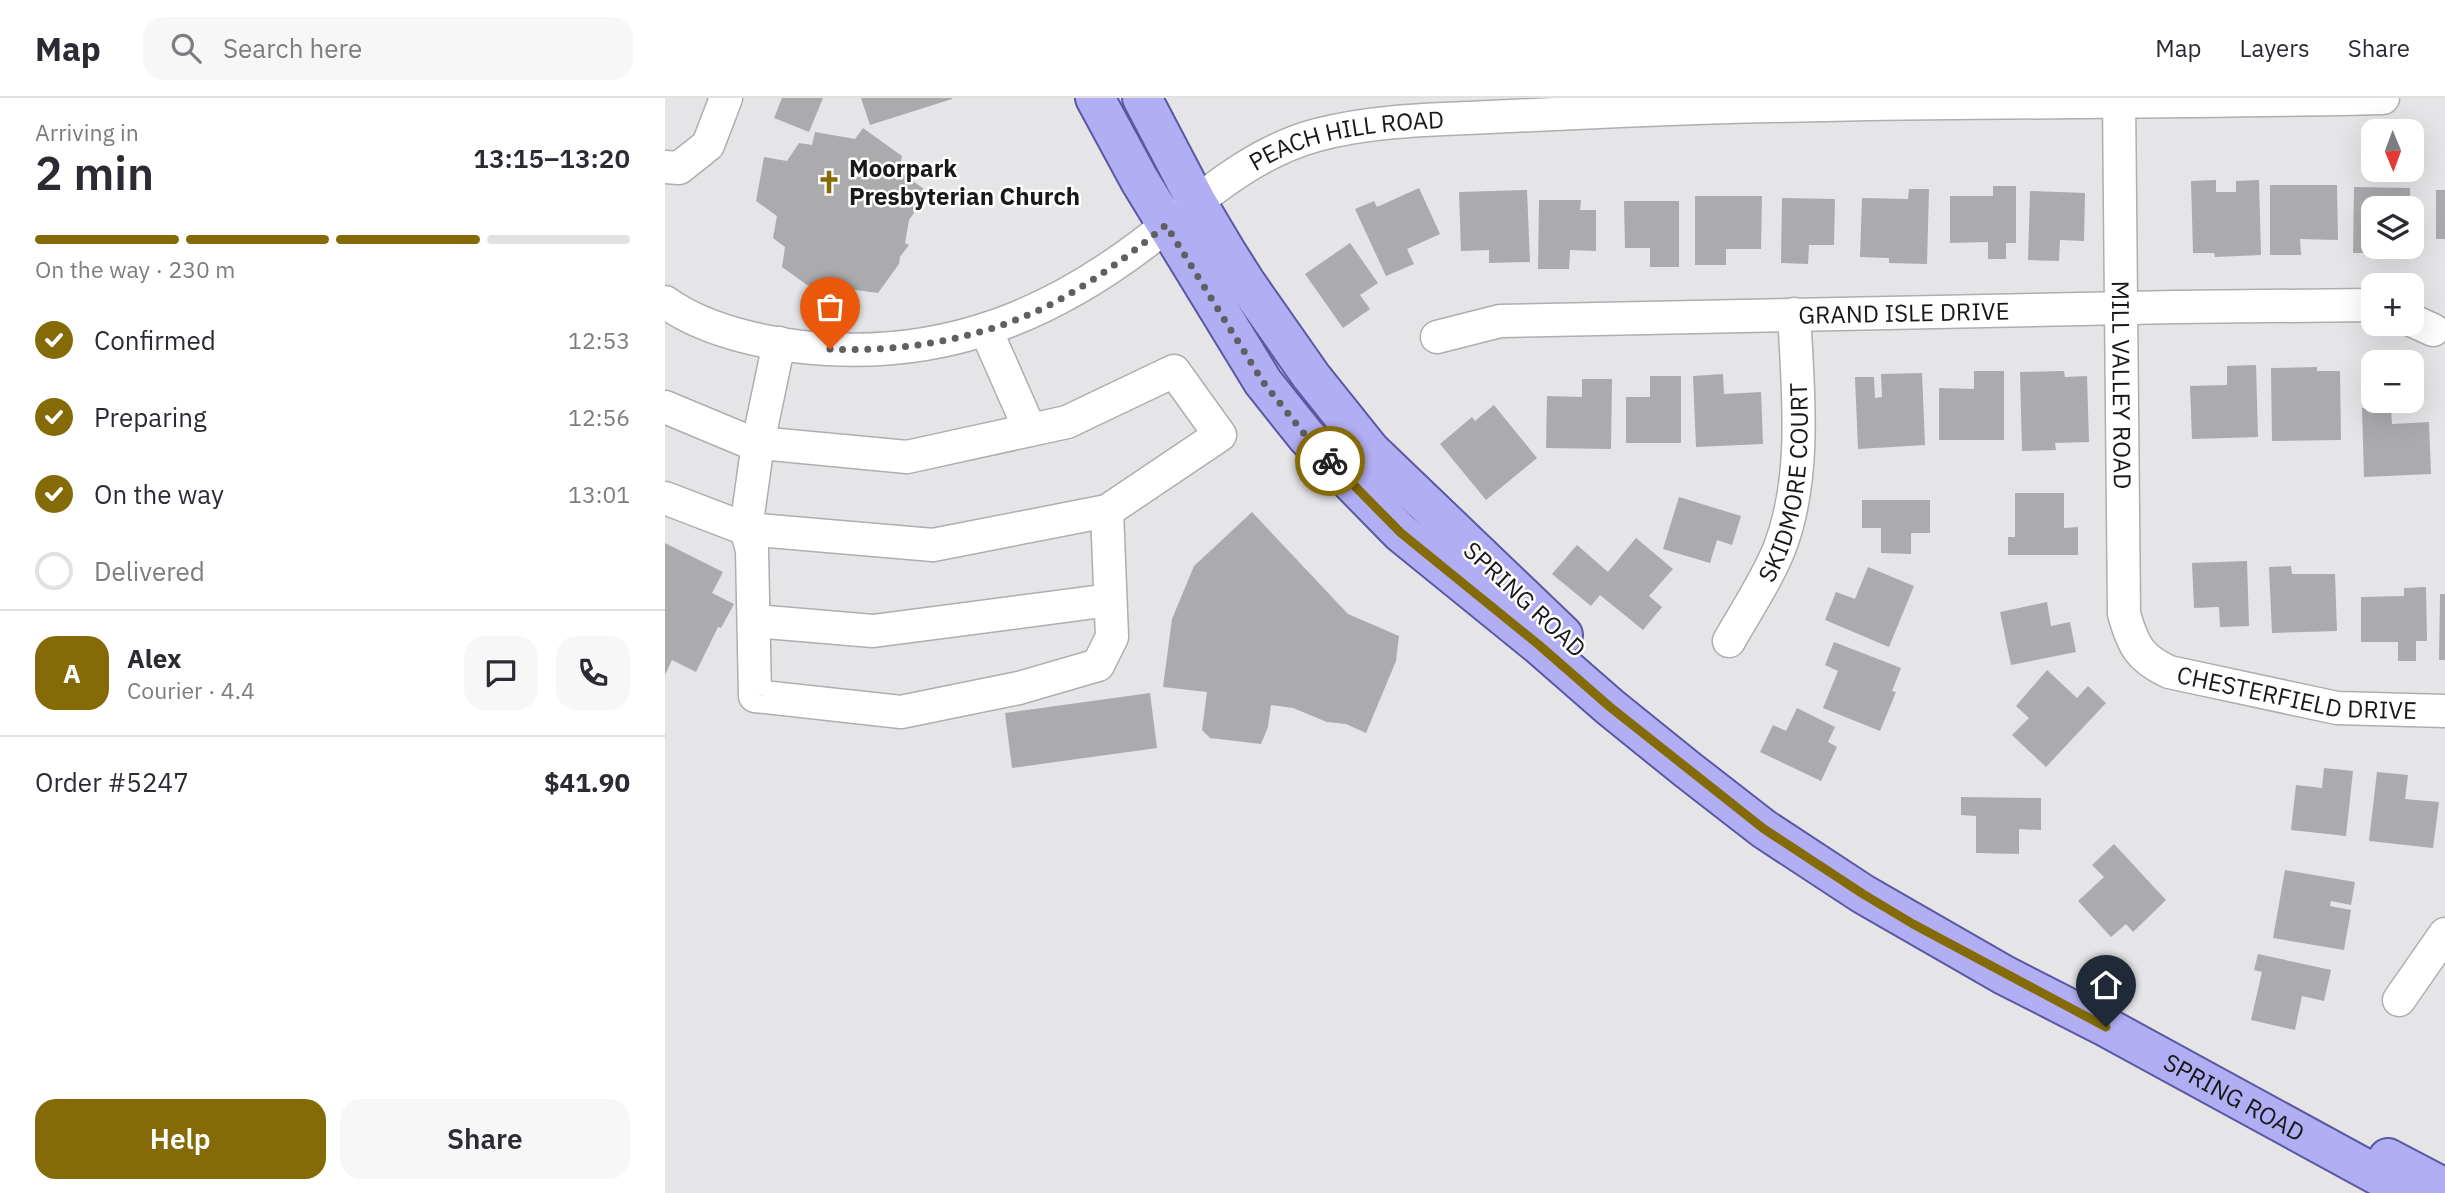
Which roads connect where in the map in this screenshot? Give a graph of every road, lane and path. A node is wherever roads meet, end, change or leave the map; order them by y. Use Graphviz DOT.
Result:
graph roads {
  1 [pos="726,98"];
  2 [pos="1095,98"];
  3 [pos="1142,98"];
  4 [pos="2383,98"];
  5 [pos="2119,100"];
  6 [pos="665,167"];
  7 [pos="1196,201"];
  8 [pos="1166,225"];
  9 [pos="665,302"];
  10 [pos="2361,305"];
  11 [pos="2122,308"];
  12 [pos="1794,314"];
  13 [pos="986,330"];
  14 [pos="1437,337"];
  15 [pos="779,343"];
  16 [pos="665,407"];
  17 [pos="1030,430"];
  18 [pos="758,443"];
  19 [pos="665,498"];
  20 [pos="1107,511"];
  21 [pos="746,529"];
  22 [pos="1110,600"];
  23 [pos="754,621"];
  24 [pos="1729,641"];
  25 [pos="2151,663"];
  26 [pos="2445,711"];
  27 [pos="2445,934"];
  28 [pos="2399,1000"];
  29 [pos="2445,1188"];
  30 [pos="2410,1193"];
  1 -- 6 [label="street"];
  2 -- 8 [label="main road, SPRING ROAD"];
  3 -- 7 [label="main road, SPRING ROAD"];
  4 -- 5 [label="street, PEACH HILL ROAD"];
  5 -- 7 [label="street, PEACH HILL ROAD"];
  5 -- 11 [label="street, MILL VALLEY ROAD"];
  7 -- 8 [label="street, PEACH HILL ROAD"];
  7 -- 29 [label="main road, SPRING ROAD"];
  8 -- 13 [label="street, PEACH HILL ROAD"];
  8 -- 30 [label="main road, SPRING ROAD"];
  9 -- 15 [label="street, PEACH HILL ROAD"];
  10 -- 11 [label="street, GRAND ISLE DRIVE"];
  11 -- 12 [label="street, GRAND ISLE DRIVE"];
  11 -- 25 [label="street, MILL VALLEY ROAD"];
  12 -- 14 [label="street, GRAND ISLE DRIVE"];
  12 -- 24 [label="street, SKIDMORE COURT"];
  13 -- 15 [label="street, PEACH HILL ROAD"];
  13 -- 17 [label="street"];
  15 -- 18 [label="street"];
  16 -- 18 [label="street"];
  17 -- 18 [label="street"];
  17 -- 20 [label="street"];
  18 -- 21 [label="street"];
  19 -- 21 [label="street"];
  20 -- 21 [label="street"];
  20 -- 22 [label="street"];
  21 -- 23 [label="street"];
  22 -- 23 [label="street"];
  22 -- 23 [label="street"];
  25 -- 26 [label="street, CHESTERFIELD DRIVE"];
  27 -- 28 [label="street"];
}
